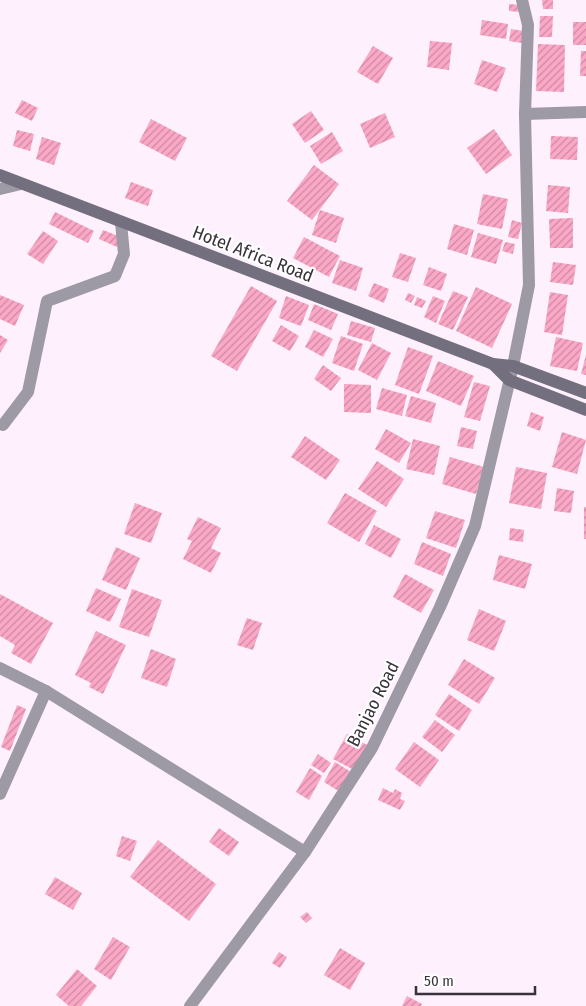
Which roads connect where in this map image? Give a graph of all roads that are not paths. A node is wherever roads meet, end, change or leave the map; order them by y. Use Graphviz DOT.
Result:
graph roads {
  1 [pos="522,0"];
  2 [pos="586,112"];
  3 [pos="525,114"];
  4 [pos="0,175"];
  5 [pos="21,184"];
  6 [pos="0,189"];
  7 [pos="121,223"];
  8 [pos="493,364"];
  9 [pos="512,366"];
  10 [pos="508,380"];
  11 [pos="586,393"];
  12 [pos="586,410"];
  13 [pos="3,425"];
  14 [pos="0,668"];
  15 [pos="46,691"];
  16 [pos="0,794"];
  17 [pos="305,852"];
  18 [pos="190,1006"];
  1 -- 3 [label="street, Banjao Road"];
  2 -- 3 [label="street"];
  3 -- 9 [label="street, Banjao Road"];
  4 -- 5 [label="street, Hotel Africa Road"];
  5 -- 6 [label="street"];
  5 -- 7 [label="street, Hotel Africa Road"];
  7 -- 8 [label="street, Hotel Africa Road"];
  7 -- 13 [label="street"];
  8 -- 9 [label="street, Hotel Africa Road"];
  8 -- 10 [label="street, Hotel Africa Road"];
  9 -- 10 [label="street, Banjao Road"];
  9 -- 11 [label="street, Hotel Africa Road"];
  10 -- 12 [label="street, Hotel Africa Road"];
  10 -- 17 [label="street, Banjao Road"];
  14 -- 15 [label="street"];
  15 -- 16 [label="street"];
  15 -- 17 [label="street"];
  17 -- 18 [label="street, Banjao Road"];
}
